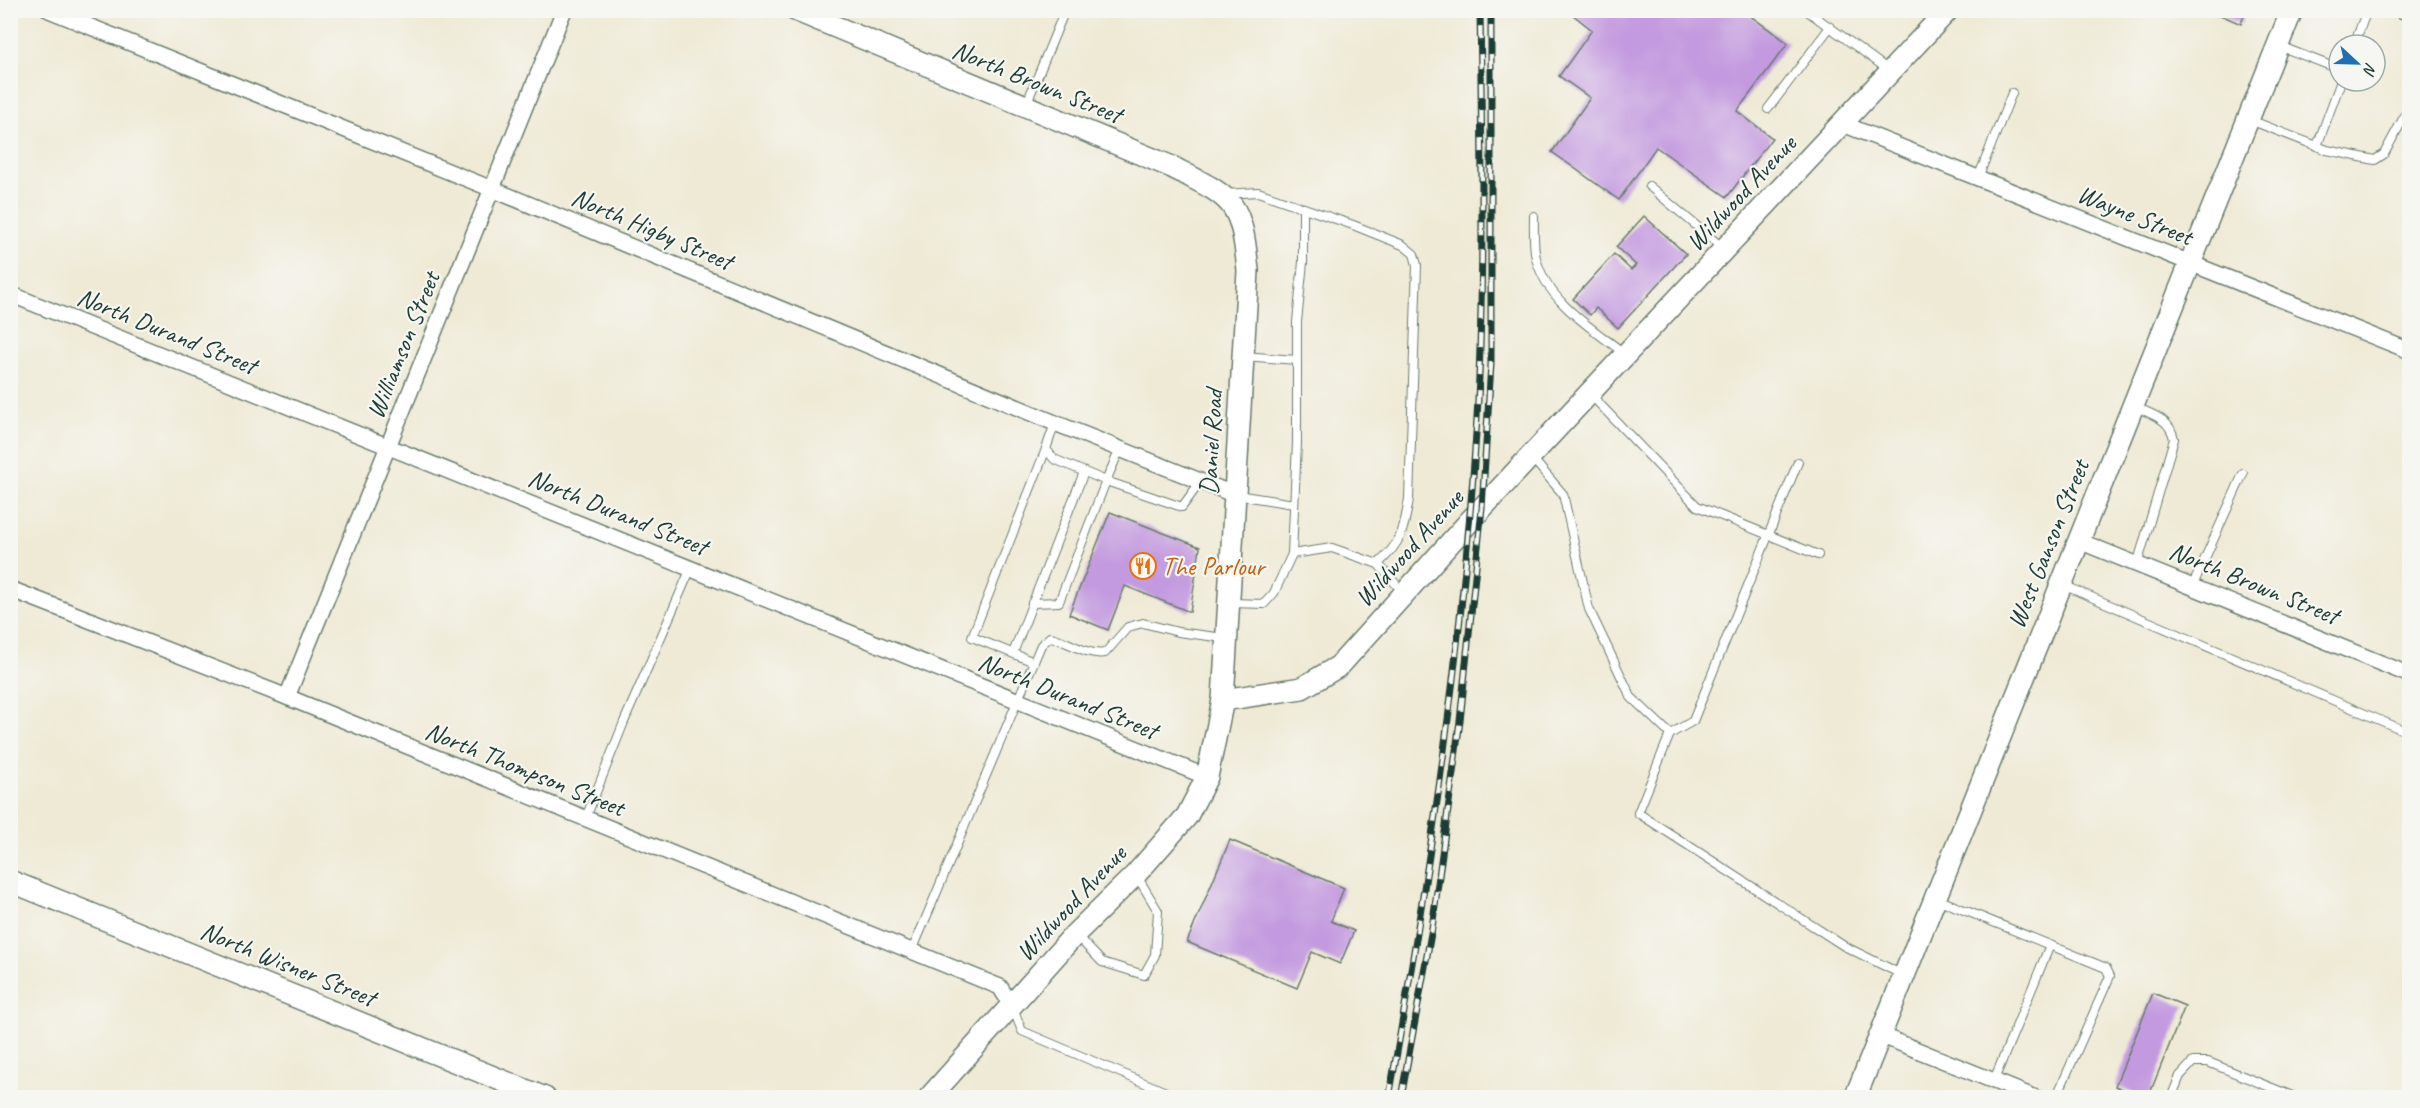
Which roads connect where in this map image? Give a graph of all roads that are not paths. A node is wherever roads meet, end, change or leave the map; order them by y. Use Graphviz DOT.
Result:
graph roads {
  1 [pos="49,10"];
  2 [pos="564,10"];
  3 [pos="795,10"];
  4 [pos="1065,10"];
  5 [pos="1806,10"];
  6 [pos="1948,10"];
  7 [pos="2292,10"];
  8 [pos="2367,10"];
  9 [pos="2402,10"];
  10 [pos="2409,14"];
  11 [pos="76,16"];
  12 [pos="1830,27"];
  13 [pos="2358,33"];
  14 [pos="2278,46"];
  15 [pos="2327,64"];
  16 [pos="1891,72"];
  17 [pos="2012,93"];
  18 [pos="2337,93"];
  19 [pos="1025,106"];
  20 [pos="2409,106"];
  21 [pos="1768,109"];
  22 [pos="2248,119"];
  23 [pos="1843,124"];
  24 [pos="2317,146"];
  25 [pos="1978,178"];
  26 [pos="1649,186"];
  27 [pos="492,189"];
  28 [pos="1224,194"];
  29 [pos="1303,208"];
  30 [pos="1534,216"];
  31 [pos="1726,250"];
  32 [pos="2190,263"];
  33 [pos="10,294"];
  34 [pos="2409,351"];
  35 [pos="1243,356"];
  36 [pos="1627,356"];
  37 [pos="1297,360"];
  38 [pos="1590,394"];
  39 [pos="2133,406"];
  40 [pos="1055,423"];
  41 [pos="389,445"];
  42 [pos="1046,449"];
  43 [pos="1120,449"];
  44 [pos="1532,456"];
  45 [pos="1798,462"];
  46 [pos="1084,472"];
  47 [pos="2243,474"];
  48 [pos="1106,481"];
  49 [pos="1201,481"];
  50 [pos="1235,495"];
  51 [pos="1294,504"];
  52 [pos="1768,535"];
  53 [pos="2079,541"];
  54 [pos="1292,554"];
  55 [pos="1818,555"];
  56 [pos="1378,564"];
  57 [pos="2136,565"];
  58 [pos="691,568"];
  59 [pos="2061,584"];
  60 [pos="2192,587"];
  61 [pos="10,589"];
  62 [pos="1404,593"];
  63 [pos="1032,603"];
  64 [pos="1229,603"];
  65 [pos="1226,638"];
  66 [pos="1012,653"];
  67 [pos="1034,662"];
  68 [pos="2409,675"];
  69 [pos="287,697"];
  70 [pos="1223,700"];
  71 [pos="1018,702"];
  72 [pos="2409,733"];
  73 [pos="1670,734"];
  74 [pos="1207,777"];
  75 [pos="585,820"];
  76 [pos="1136,874"];
  77 [pos="10,881"];
  78 [pos="1935,898"];
  79 [pos="1075,934"];
  80 [pos="2050,945"];
  81 [pos="912,951"];
  82 [pos="1904,976"];
  83 [pos="1012,1006"];
  84 [pos="1880,1035"];
  85 [pos="1994,1080"];
  86 [pos="545,1098"];
  87 [pos="929,1098"];
  88 [pos="1180,1098"];
  89 [pos="1855,1098"];
  90 [pos="2036,1098"];
  91 [pos="2056,1098"];
  92 [pos="2171,1098"];
  93 [pos="2297,1098"];
  1 -- 11 [label="street, North Higby Street"];
  2 -- 27 [label="street, Williamson Street"];
  3 -- 19 [label="street, North Brown Street"];
  4 -- 19 [label="lane"];
  5 -- 12 [label="lane"];
  6 -- 16 [label="street, Wildwood Avenue"];
  7 -- 14 [label="street, West Ganson Street"];
  8 -- 13 [label="lane"];
  9 -- 10 [label="street"];
  11 -- 27 [label="street, North Higby Street"];
  12 -- 16 [label="lane"];
  12 -- 21 [label="lane"];
  14 -- 15 [label="lane"];
  14 -- 22 [label="street, West Ganson Street"];
  16 -- 23 [label="street, Wildwood Avenue"];
  17 -- 25 [label="lane"];
  18 -- 24 [label="lane"];
  19 -- 28 [label="street, North Brown Street"];
  20 -- 24 [label="lane"];
  22 -- 24 [label="lane"];
  22 -- 32 [label="street, West Ganson Street"];
  23 -- 25 [label="street, Wayne Street"];
  23 -- 31 [label="street, Wildwood Avenue"];
  25 -- 32 [label="street, Wayne Street"];
  26 -- 31 [label="lane"];
  27 -- 40 [label="street, North Higby Street"];
  27 -- 41 [label="street, Williamson Street"];
  28 -- 29 [label="lane"];
  28 -- 35 [label="street, Daniel Road"];
  29 -- 37 [label="lane"];
  29 -- 56 [label="lane"];
  30 -- 36 [label="lane"];
  31 -- 36 [label="street, Wildwood Avenue"];
  32 -- 34 [label="street, Wayne Street"];
  32 -- 39 [label="street, West Ganson Street"];
  33 -- 41 [label="street, North Durand Street"];
  35 -- 37 [label="lane"];
  35 -- 50 [label="street, Daniel Road"];
  36 -- 38 [label="street, Wildwood Avenue"];
  37 -- 51 [label="lane"];
  38 -- 44 [label="street, Wildwood Avenue"];
  38 -- 52 [label="lane"];
  39 -- 53 [label="street, West Ganson Street"];
  39 -- 57 [label="lane"];
  40 -- 42 [label="lane"];
  40 -- 43 [label="street, North Higby Street"];
  41 -- 58 [label="street, North Durand Street"];
  41 -- 69 [label="street, Williamson Street"];
  42 -- 46 [label="lane"];
  42 -- 66 [label="lane"];
  43 -- 48 [label="lane"];
  43 -- 49 [label="street, North Higby Street"];
  44 -- 62 [label="street, Wildwood Avenue"];
  44 -- 73 [label="lane"];
  45 -- 52 [label="lane"];
  46 -- 48 [label="lane"];
  46 -- 63 [label="lane"];
  47 -- 60 [label="lane"];
  48 -- 49 [label="lane"];
  48 -- 63 [label="lane"];
  49 -- 50 [label="street, North Higby Street"];
  50 -- 51 [label="lane"];
  50 -- 64 [label="street, Daniel Road"];
  51 -- 54 [label="lane"];
  52 -- 55 [label="lane"];
  52 -- 73 [label="lane"];
  53 -- 57 [label="street, North Brown Street"];
  53 -- 59 [label="street, West Ganson Street"];
  54 -- 56 [label="lane"];
  54 -- 64 [label="lane"];
  56 -- 62 [label="lane"];
  57 -- 60 [label="street, North Brown Street"];
  58 -- 71 [label="street, North Durand Street"];
  58 -- 75 [label="lane"];
  59 -- 72 [label="lane"];
  59 -- 78 [label="street, West Ganson Street"];
  60 -- 68 [label="street, North Brown Street"];
  61 -- 69 [label="street, North Thompson Street"];
  62 -- 70 [label="street, Wildwood Avenue"];
  63 -- 66 [label="lane"];
  64 -- 65 [label="street, Daniel Road"];
  65 -- 67 [label="lane"];
  65 -- 70 [label="street, Daniel Road"];
  66 -- 67 [label="lane"];
  67 -- 71 [label="lane"];
  69 -- 75 [label="street, North Thompson Street"];
  70 -- 74 [label="street, Wildwood Avenue"];
  71 -- 74 [label="street, North Durand Street"];
  71 -- 81 [label="lane"];
  73 -- 82 [label="lane"];
  74 -- 76 [label="street, Wildwood Avenue"];
  75 -- 81 [label="street, North Thompson Street"];
  76 -- 79 [label="street, Wildwood Avenue"];
  76 -- 79 [label="lane"];
  77 -- 86 [label="street, North Wisner Street"];
  78 -- 80 [label="lane"];
  78 -- 82 [label="street, West Ganson Street"];
  79 -- 83 [label="street, Wildwood Avenue"];
  80 -- 85 [label="lane"];
  80 -- 91 [label="lane"];
  81 -- 83 [label="street, North Thompson Street"];
  82 -- 84 [label="street, West Ganson Street"];
  83 -- 87 [label="street, Wildwood Avenue"];
  83 -- 88 [label="lane"];
  84 -- 85 [label="street"];
  84 -- 89 [label="street, West Ganson Street"];
  85 -- 90 [label="street"];
  92 -- 93 [label="lane"];
}
